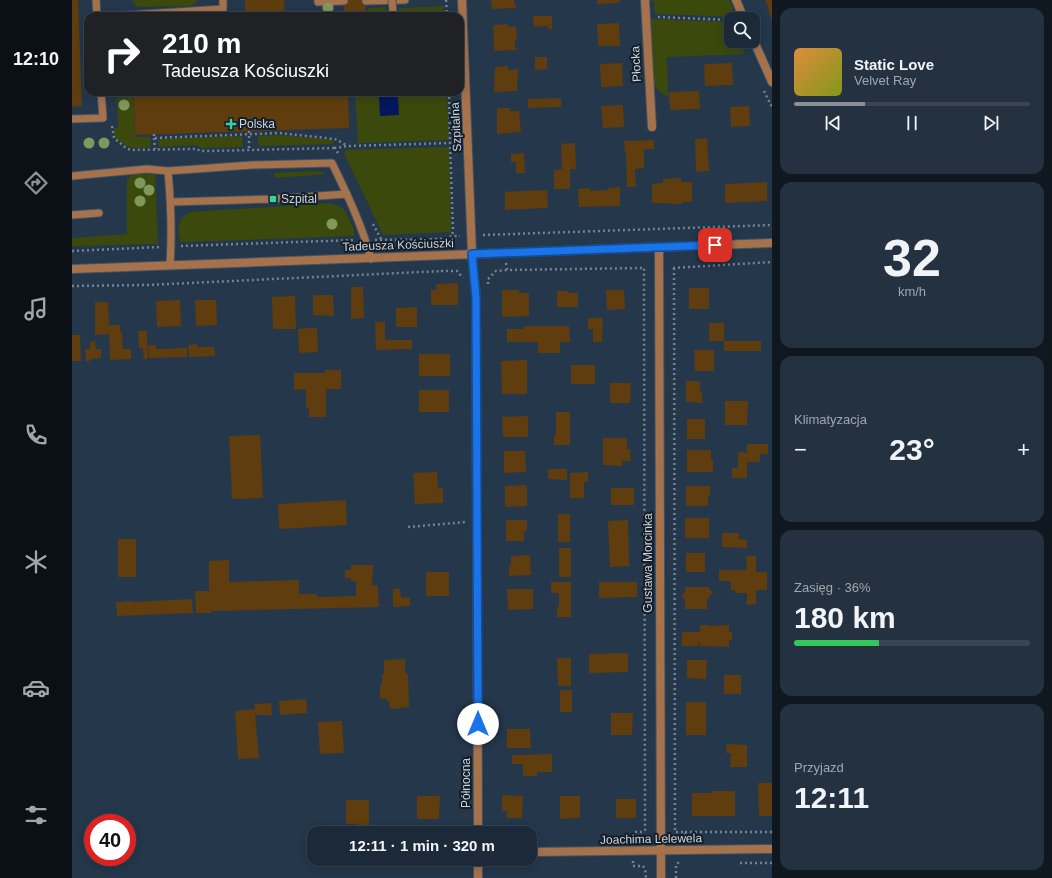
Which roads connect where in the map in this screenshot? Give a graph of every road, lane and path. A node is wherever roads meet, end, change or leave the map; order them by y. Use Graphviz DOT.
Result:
graph roads {
  1 [pos="96,0"];
  2 [pos="223,0"];
  3 [pos="318,0"];
  4 [pos="392,0"];
  5 [pos="405,0"];
  6 [pos="446,0"];
  7 [pos="462,0"];
  8 [pos="736,0"];
  9 [pos="344,1"];
  10 [pos="366,1"];
  11 [pos="645,2"];
  12 [pos="97,12"];
  13 [pos="186,12"];
  14 [pos="393,12"];
  15 [pos="447,12"];
  16 [pos="462,12"];
  17 [pos="741,12"];
  18 [pos="724,20"];
  19 [pos="757,48"];
  20 [pos="772,82"];
  21 [pos="101,96"];
  22 [pos="449,96"];
  23 [pos="463,96"];
  24 [pos="72,119"];
  25 [pos="112,126"];
  26 [pos="652,127"];
  27 [pos="249,132"];
  28 [pos="450,143"];
  29 [pos="348,146"];
  30 [pos="335,148"];
  31 [pos="155,149"];
  32 [pos="249,150"];
  33 [pos="338,155"];
  34 [pos="168,171"];
  35 [pos="72,176"];
  36 [pos="347,194"];
  37 [pos="171,202"];
  38 [pos="99,213"];
  39 [pos="72,215"];
  40 [pos="372,222"];
  41 [pos="772,224"];
  42 [pos="505,233"];
  43 [pos="452,236"];
  44 [pos="472,236"];
  45 [pos="381,239"];
  46 [pos="366,240"];
  47 [pos="772,243"];
  48 [pos="172,247"];
  49 [pos="659,247"];
  50 [pos="72,251"];
  51 [pos="506,252"];
  52 [pos="472,254"];
  53 [pos="370,258"];
  54 [pos="772,262"];
  55 [pos="170,265"];
  56 [pos="644,268"];
  57 [pos="660,268"];
  58 [pos="674,268"];
  59 [pos="72,269"];
  60 [pos="442,271"];
  61 [pos="72,286"];
  62 [pos="476,521"];
  63 [pos="408,527"];
  64 [pos="478,826"];
  65 [pos="685,832"];
  66 [pos="772,832"];
  67 [pos="772,849"];
  68 [pos="685,850"];
  69 [pos="634,851"];
  70 [pos="661,851"];
  71 [pos="537,852"];
  72 [pos="478,866"];
  73 [pos="478,878"];
  74 [pos="646,878"];
  75 [pos="661,878"];
  76 [pos="676,878"];
  1 -- 12 [label="lane"];
  2 -- 13 [label="lane"];
  3 -- 9 [label="lane"];
  4 -- 14 [label="lane, bridge"];
  5 -- 10 [label="lane"];
  6 -- 15 [label="path"];
  7 -- 16 [label="street, Szpitalna"];
  8 -- 17 [label="street"];
  11 -- 18 [label="path"];
  11 -- 26 [label="street, Płocka"];
  19 -- 20 [label="street"];
  21 -- 24 [label="lane"];
  22 -- 28 [label="path"];
  23 -- 44 [label="street, Szpitalna"];
  25 -- 31 [label="path"];
  27 -- 29 [label="path"];
  27 -- 31 [label="path"];
  27 -- 32 [label="path"];
  28 -- 29 [label="path"];
  28 -- 43 [label="path"];
  29 -- 30 [label="path"];
  30 -- 32 [label="path"];
  30 -- 33 [label="path"];
  31 -- 32 [label="path"];
  34 -- 35 [label="lane"];
  34 -- 36 [label="lane"];
  34 -- 37 [label="lane"];
  36 -- 37 [label="lane"];
  36 -- 46 [label="lane"];
  37 -- 48 [label="lane"];
  38 -- 39 [label="lane"];
  40 -- 45 [label="path"];
  41 -- 42 [label="path"];
  42 -- 44 [label="path"];
  42 -- 51 [label="path"];
  43 -- 44 [label="path"];
  43 -- 45 [label="path"];
  44 -- 52 [label="street, Szpitalna"];
  45 -- 46 [label="path"];
  46 -- 48 [label="path"];
  46 -- 53 [label="lane"];
  47 -- 49 [label="street, Tadeusza Kościuszki"];
  48 -- 50 [label="path"];
  48 -- 55 [label="lane"];
  49 -- 51 [label="street, Tadeusza Kościuszki"];
  49 -- 57 [label="street, Gustawa Morcinka"];
  51 -- 52 [label="street, Tadeusza Kościuszki"];
  51 -- 56 [label="path"];
  52 -- 53 [label="street, Tadeusza Kościuszki"];
  52 -- 62 [label="street, Północna"];
  53 -- 55 [label="street, Tadeusza Kościuszki"];
  54 -- 58 [label="path"];
  55 -- 59 [label="street, Tadeusza Kościuszki"];
  56 -- 57 [label="path"];
  56 -- 69 [label="path"];
  57 -- 58 [label="path"];
  57 -- 70 [label="street, Gustawa Morcinka"];
  58 -- 65 [label="path"];
  60 -- 61 [label="path"];
  62 -- 63 [label="path"];
  62 -- 64 [label="street, Północna"];
  65 -- 66 [label="path"];
  65 -- 68 [label="path"];
  67 -- 68 [label="street, Joachima Lelewela"];
  68 -- 70 [label="street, Joachima Lelewela"];
  68 -- 76 [label="path"];
  69 -- 70 [label="street, Joachima Lelewela"];
  69 -- 71 [label="street, Joachima Lelewela"];
  69 -- 74 [label="path"];
  70 -- 75 [label="street, Gustawa Morcinka"];
  72 -- 73 [label="street"];
}
